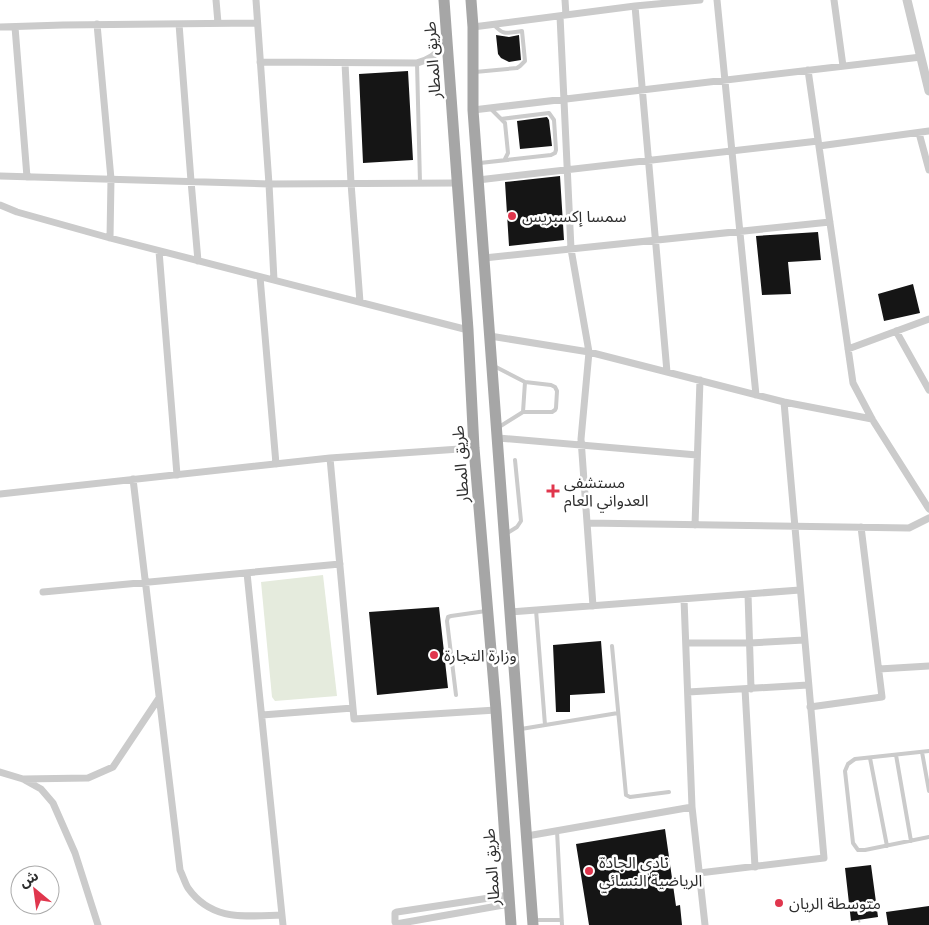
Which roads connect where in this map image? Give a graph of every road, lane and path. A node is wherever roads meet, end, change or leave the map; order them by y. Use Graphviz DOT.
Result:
graph roads {
  1 [pos="216,0"];
  2 [pos="256,0"];
  3 [pos="444,0"];
  4 [pos="471,0"];
  5 [pos="565,0"];
  6 [pos="700,0"];
  7 [pos="717,0"];
  8 [pos="834,0"];
  9 [pos="907,0"];
  10 [pos="635,6"];
  11 [pos="563,16"];
  12 [pos="218,23"];
  13 [pos="257,23"];
  14 [pos="96,24"];
  15 [pos="179,24"];
  16 [pos="493,24"];
  17 [pos="0,27"];
  18 [pos="15,27"];
  19 [pos="473,27"];
  20 [pos="447,45"];
  21 [pos="920,57"];
  22 [pos="260,62"];
  23 [pos="345,63"];
  24 [pos="417,63"];
  25 [pos="843,66"];
  26 [pos="808,70"];
  27 [pos="473,72"];
  28 [pos="725,80"];
  29 [pos="643,90"];
  30 [pos="929,90"];
  31 [pos="564,100"];
  32 [pos="491,109"];
  33 [pos="473,110"];
  34 [pos="501,119"];
  35 [pos="929,131"];
  36 [pos="919,133"];
  37 [pos="818,144"];
  38 [pos="732,151"];
  39 [pos="505,159"];
  40 [pos="649,161"];
  41 [pos="477,163"];
  42 [pos="567,170"];
  43 [pos="929,170"];
  44 [pos="0,176"];
  45 [pos="27,176"];
  46 [pos="111,179"];
  47 [pos="478,180"];
  48 [pos="191,181"];
  49 [pos="351,183"];
  50 [pos="420,183"];
  51 [pos="456,183"];
  52 [pos="269,184"];
  53 [pos="0,205"];
  54 [pos="830,222"];
  55 [pos="740,232"];
  56 [pos="110,238"];
  57 [pos="656,240"];
  58 [pos="571,249"];
  59 [pos="159,251"];
  60 [pos="484,258"];
  61 [pos="198,261"];
  62 [pos="260,277"];
  63 [pos="274,280"];
  64 [pos="360,302"];
  65 [pos="929,319"];
  66 [pos="468,330"];
  67 [pos="896,331"];
  68 [pos="490,336"];
  69 [pos="848,349"];
  70 [pos="589,352"];
  71 [pos="492,365"];
  72 [pos="667,372"];
  73 [pos="700,380"];
  74 [pos="525,382"];
  75 [pos="929,390"];
  76 [pos="756,395"];
  77 [pos="784,402"];
  78 [pos="523,412"];
  79 [pos="872,419"];
  80 [pos="497,434"];
  81 [pos="581,445"];
  82 [pos="474,448"];
  83 [pos="697,455"];
  84 [pos="330,458"];
  85 [pos="515,460"];
  86 [pos="276,464"];
  87 [pos="177,475"];
  88 [pos="133,479"];
  89 [pos="0,494"];
  90 [pos="929,509"];
  91 [pos="929,518"];
  92 [pos="587,523"];
  93 [pos="695,525"];
  94 [pos="795,526"];
  95 [pos="861,527"];
  96 [pos="505,535"];
  97 [pos="340,564"];
  98 [pos="247,573"];
  99 [pos="145,583"];
  100 [pos="800,590"];
  101 [pos="42,592"];
  102 [pos="748,594"];
  103 [pos="684,599"];
  104 [pos="593,606"];
  105 [pos="536,610"];
  106 [pos="489,611"];
  107 [pos="510,612"];
  108 [pos="804,640"];
  109 [pos="686,643"];
  110 [pos="750,643"];
  111 [pos="612,646"];
  112 [pos="929,666"];
  113 [pos="879,669"];
  114 [pos="808,685"];
  115 [pos="748,689"];
  116 [pos="688,692"];
  117 [pos="456,695"];
  118 [pos="159,698"];
  119 [pos="810,706"];
  120 [pos="353,708"];
  121 [pos="496,710"];
  122 [pos="618,713"];
  123 [pos="262,716"];
  124 [pos="545,725"];
  125 [pos="519,729"];
  126 [pos="929,751"];
  127 [pos="922,752"];
  128 [pos="896,755"];
  129 [pos="870,758"];
  130 [pos="0,772"];
  131 [pos="23,779"];
  132 [pos="929,791"];
  133 [pos="669,792"];
  134 [pos="692,808"];
  135 [pos="558,831"];
  136 [pos="527,836"];
  137 [pos="929,837"];
  138 [pos="911,841"];
  139 [pos="887,846"];
  140 [pos="755,867"];
  141 [pos="700,874"];
  142 [pos="509,900"];
  143 [pos="424,908"];
  144 [pos="282,915"];
  145 [pos="426,919"];
  146 [pos="562,920"];
  147 [pos="859,920"];
  148 [pos="533,923"];
  149 [pos="98,925"];
  150 [pos="283,925"];
  151 [pos="511,925"];
  152 [pos="562,925"];
  153 [pos="705,925"];
  154 [pos="860,925"];
  1 -- 12 [label="street"];
  2 -- 13 [label="street"];
  3 -- 20 [label="main road, طريق المطار"];
  4 -- 19 [label="main road"];
  5 -- 11 [label="street"];
  6 -- 10 [label="street"];
  7 -- 28 [label="street"];
  8 -- 25 [label="street"];
  9 -- 21 [label="street"];
  10 -- 11 [label="street"];
  10 -- 29 [label="street"];
  11 -- 16 [label="street"];
  11 -- 31 [label="street"];
  12 -- 13 [label="street"];
  12 -- 15 [label="street"];
  13 -- 22 [label="street"];
  14 -- 15 [label="street"];
  14 -- 18 [label="street"];
  14 -- 46 [label="street"];
  15 -- 48 [label="street"];
  16 -- 19 [label="street"];
  16 -- 27 [label="lane"];
  17 -- 18 [label="street"];
  18 -- 45 [label="street"];
  19 -- 27 [label="main road"];
  20 -- 24 [label="street"];
  20 -- 51 [label="main road, طريق المطار"];
  21 -- 25 [label="street"];
  21 -- 30 [label="street"];
  22 -- 23 [label="street"];
  22 -- 52 [label="street"];
  23 -- 24 [label="street"];
  23 -- 49 [label="street"];
  24 -- 50 [label="lane"];
  25 -- 26 [label="street"];
  26 -- 28 [label="street"];
  26 -- 37 [label="street"];
  27 -- 33 [label="main road"];
  28 -- 29 [label="street"];
  28 -- 38 [label="street"];
  29 -- 31 [label="street"];
  29 -- 40 [label="street"];
  31 -- 32 [label="street"];
  31 -- 42 [label="street"];
  32 -- 33 [label="street"];
  32 -- 34 [label="lane"];
  33 -- 41 [label="main road"];
  34 -- 39 [label="lane"];
  34 -- 39 [label="lane"];
  35 -- 36 [label="street"];
  36 -- 37 [label="street"];
  36 -- 43 [label="street"];
  37 -- 38 [label="street"];
  37 -- 54 [label="street"];
  38 -- 40 [label="street"];
  38 -- 55 [label="street"];
  39 -- 41 [label="lane"];
  40 -- 42 [label="street"];
  40 -- 57 [label="street"];
  41 -- 47 [label="main road"];
  42 -- 47 [label="street"];
  42 -- 58 [label="street"];
  44 -- 45 [label="street"];
  45 -- 46 [label="street"];
  46 -- 48 [label="street"];
  46 -- 56 [label="street"];
  47 -- 60 [label="main road"];
  48 -- 52 [label="street"];
  48 -- 61 [label="street"];
  49 -- 50 [label="street"];
  49 -- 52 [label="street"];
  49 -- 64 [label="street"];
  50 -- 51 [label="street"];
  51 -- 66 [label="main road, طريق المطار"];
  52 -- 63 [label="street"];
  53 -- 56 [label="street"];
  54 -- 55 [label="street"];
  54 -- 69 [label="street"];
  55 -- 57 [label="street"];
  55 -- 76 [label="street"];
  56 -- 59 [label="street"];
  57 -- 58 [label="street"];
  57 -- 72 [label="street"];
  58 -- 60 [label="street"];
  58 -- 70 [label="street"];
  59 -- 61 [label="street"];
  59 -- 87 [label="street"];
  60 -- 68 [label="main road"];
  61 -- 62 [label="street"];
  62 -- 63 [label="street"];
  62 -- 86 [label="street"];
  63 -- 64 [label="street"];
  64 -- 66 [label="street"];
  65 -- 67 [label="street"];
  66 -- 82 [label="main road, طريق المطار"];
  67 -- 69 [label="street"];
  67 -- 75 [label="street"];
  68 -- 70 [label="street"];
  68 -- 71 [label="main road"];
  69 -- 79 [label="street"];
  70 -- 72 [label="street"];
  70 -- 81 [label="street"];
  71 -- 74 [label="lane"];
  71 -- 80 [label="main road"];
  72 -- 73 [label="street"];
  73 -- 76 [label="street"];
  73 -- 83 [label="street"];
  74 -- 78 [label="lane"];
  74 -- 78 [label="lane"];
  76 -- 77 [label="street"];
  77 -- 79 [label="street"];
  77 -- 94 [label="street"];
  78 -- 80 [label="lane"];
  79 -- 90 [label="street"];
  80 -- 81 [label="street"];
  80 -- 96 [label="main road"];
  81 -- 83 [label="street"];
  81 -- 92 [label="street"];
  82 -- 84 [label="street"];
  82 -- 106 [label="main road, طريق المطار"];
  83 -- 93 [label="street"];
  84 -- 86 [label="street"];
  84 -- 97 [label="street"];
  85 -- 96 [label="lane"];
  86 -- 87 [label="street"];
  87 -- 88 [label="street"];
  88 -- 89 [label="street"];
  88 -- 99 [label="street"];
  91 -- 95 [label="street"];
  92 -- 93 [label="street"];
  92 -- 104 [label="street"];
  93 -- 94 [label="street"];
  94 -- 95 [label="street"];
  94 -- 100 [label="street"];
  95 -- 113 [label="street"];
  96 -- 107 [label="main road"];
  97 -- 98 [label="street"];
  97 -- 120 [label="street"];
  98 -- 99 [label="street"];
  98 -- 123 [label="street"];
  99 -- 101 [label="street"];
  99 -- 118 [label="street"];
  100 -- 102 [label="street"];
  100 -- 108 [label="street"];
  102 -- 103 [label="street"];
  102 -- 110 [label="street"];
  103 -- 104 [label="street"];
  103 -- 109 [label="street"];
  104 -- 105 [label="street"];
  105 -- 107 [label="street"];
  105 -- 124 [label="lane"];
  106 -- 117 [label="lane"];
  106 -- 121 [label="main road, طريق المطار"];
  107 -- 125 [label="main road"];
  108 -- 110 [label="street"];
  108 -- 114 [label="street"];
  109 -- 110 [label="street"];
  109 -- 116 [label="street"];
  110 -- 115 [label="street"];
  111 -- 122 [label="lane"];
  112 -- 113 [label="street"];
  113 -- 119 [label="street"];
  114 -- 115 [label="street"];
  114 -- 119 [label="street"];
  115 -- 116 [label="street"];
  115 -- 140 [label="street"];
  116 -- 134 [label="street"];
  118 -- 131 [label="street"];
  118 -- 144 [label="street"];
  119 -- 140 [label="street"];
  120 -- 121 [label="street"];
  120 -- 123 [label="street"];
  121 -- 142 [label="main road, طريق المطار"];
  122 -- 124 [label="lane"];
  122 -- 133 [label="lane"];
  123 -- 144 [label="street"];
  124 -- 125 [label="lane"];
  125 -- 136 [label="main road"];
  126 -- 127 [label="lane"];
  127 -- 128 [label="lane"];
  127 -- 132 [label="lane"];
  128 -- 129 [label="lane"];
  128 -- 138 [label="lane"];
  129 -- 139 [label="lane"];
  129 -- 139 [label="lane"];
  130 -- 131 [label="street"];
  131 -- 149 [label="street"];
  134 -- 135 [label="street"];
  134 -- 141 [label="street"];
  135 -- 136 [label="street"];
  135 -- 146 [label="lane"];
  136 -- 148 [label="main road"];
  137 -- 138 [label="lane"];
  138 -- 139 [label="lane"];
  140 -- 141 [label="street"];
  141 -- 153 [label="street"];
  142 -- 143 [label="street"];
  142 -- 145 [label="street"];
  142 -- 151 [label="main road, طريق المطار"];
  143 -- 145 [label="street"];
  143 -- 145 [label="street"];
  144 -- 150 [label="street"];
  146 -- 148 [label="lane"];
  146 -- 152 [label="lane"];
  147 -- 154 [label="path"];
}
